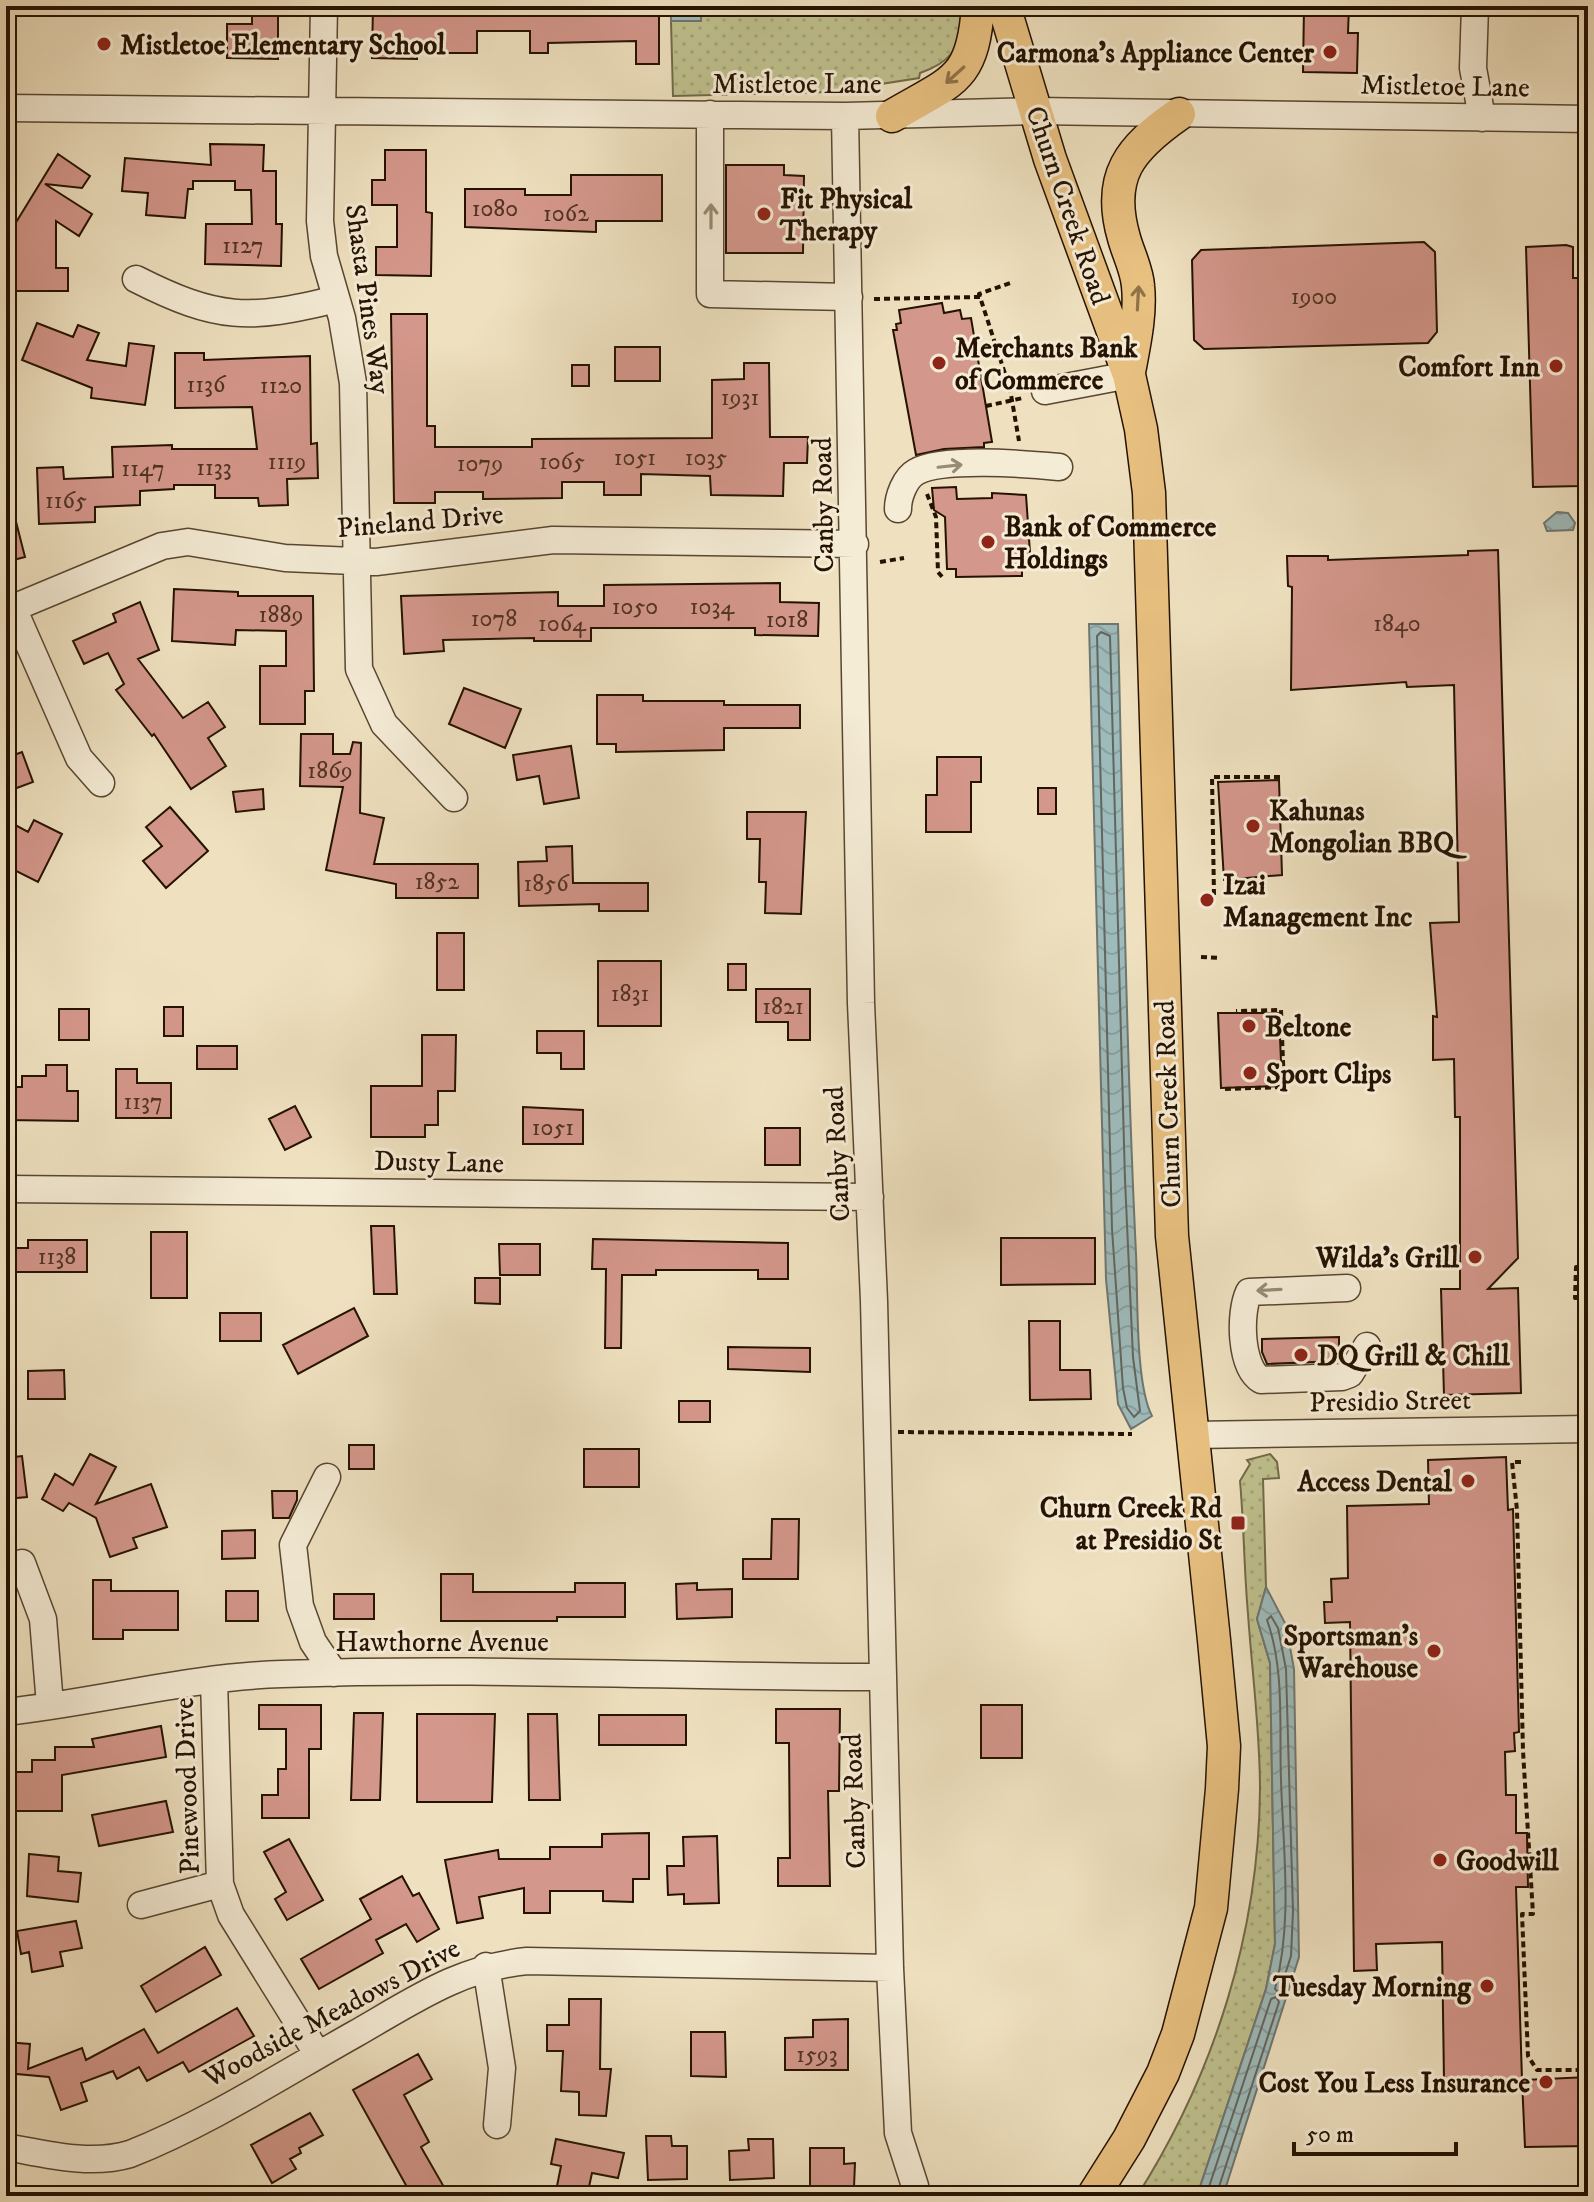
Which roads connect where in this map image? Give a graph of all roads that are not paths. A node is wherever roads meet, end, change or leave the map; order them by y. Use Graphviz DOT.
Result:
graph roads {
  1 [pos="324,6"];
  2 [pos="978,6"];
  3 [pos="1004,6"];
  4 [pos="1475,6"];
  5 [pos="6,108"];
  6 [pos="1036,111"];
  7 [pos="323,112"];
  8 [pos="710,114"];
  9 [pos="1179,114"];
  10 [pos="845,116"];
  11 [pos="892,116"];
  12 [pos="1482,118"];
  13 [pos="1588,119"];
  14 [pos="136,279"];
  15 [pos="861,298"];
  16 [pos="336,299"];
  17 [pos="1129,375"];
  18 [pos="1037,394"];
  19 [pos="1059,467"];
  20 [pos="898,509"];
  21 [pos="855,544"];
  22 [pos="356,562"];
  23 [pos="10,610"];
  24 [pos="101,783"];
  25 [pos="454,798"];
  26 [pos="6,1189"];
  27 [pos="870,1197"];
  28 [pos="1347,1288"];
  29 [pos="1367,1346"];
  30 [pos="1588,1429"];
  31 [pos="1193,1435"];
  32 [pos="327,1477"];
  33 [pos="22,1563"];
  34 [pos="334,1673"];
  35 [pos="881,1677"];
  36 [pos="214,1680"];
  37 [pos="50,1705"];
  38 [pos="6,1712"];
  39 [pos="220,1884"];
  40 [pos="141,1905"];
  41 [pos="486,1966"];
  42 [pos="890,1968"];
  43 [pos="318,2055"];
  44 [pos="497,2125"];
  45 [pos="6,2147"];
  46 [pos="915,2186"];
  47 [pos="1093,2196"];
  1 -- 7 [label="street, Shasta Pines Way"];
  2 -- 11 [label="main road, one-way"];
  3 -- 6 [label="main road, Churn Creek Road"];
  4 -- 12 [label="street"];
  5 -- 7 [label="street, Mistletoe Lane"];
  6 -- 9 [label="street, Mistletoe Lane"];
  6 -- 11 [label="street, Mistletoe Lane"];
  6 -- 17 [label="main road, Churn Creek Road"];
  7 -- 8 [label="street, Mistletoe Lane"];
  7 -- 16 [label="street, Shasta Pines Way"];
  8 -- 10 [label="street, Mistletoe Lane"];
  15 -- 8 [label="street, one-way"];
  9 -- 12 [label="street, Mistletoe Lane"];
  17 -- 9 [label="main road, one-way"];
  10 -- 11 [label="street, Mistletoe Lane"];
  10 -- 15 [label="street, Canby Road"];
  12 -- 13 [label="street, Mistletoe Lane"];
  14 -- 16 [label="street"];
  15 -- 21 [label="street, Canby Road"];
  16 -- 22 [label="street, Shasta Pines Way"];
  17 -- 18 [label="street"];
  17 -- 31 [label="main road, Churn Creek Road"];
  20 -- 19 [label="street, one-way"];
  21 -- 22 [label="street, Pineland Drive"];
  21 -- 27 [label="street, Canby Road"];
  22 -- 23 [label="street, Pineland Drive"];
  22 -- 25 [label="street, Shasta Pines Way"];
  23 -- 24 [label="street"];
  26 -- 27 [label="street, Dusty Lane"];
  27 -- 35 [label="street, Canby Road"];
  28 -- 29 [label="street, one-way"];
  30 -- 31 [label="street, Presidio Street"];
  31 -- 47 [label="main road, Churn Creek Road"];
  32 -- 34 [label="street"];
  33 -- 37 [label="street"];
  34 -- 35 [label="street, Hawthorne Avenue"];
  34 -- 36 [label="street, Hawthorne Avenue"];
  35 -- 42 [label="street, Canby Road"];
  36 -- 37 [label="street, Hawthorne Avenue"];
  36 -- 39 [label="street, Pinewood Drive"];
  37 -- 38 [label="street, Hawthorne Avenue"];
  39 -- 40 [label="street"];
  39 -- 43 [label="street, Pinewood Drive"];
  41 -- 42 [label="street, Woodside Meadows Drive"];
  41 -- 43 [label="street, Woodside Meadows Drive"];
  41 -- 44 [label="street"];
  42 -- 46 [label="street, Canby Road"];
  43 -- 45 [label="street, Woodside Meadows Drive"];
}
